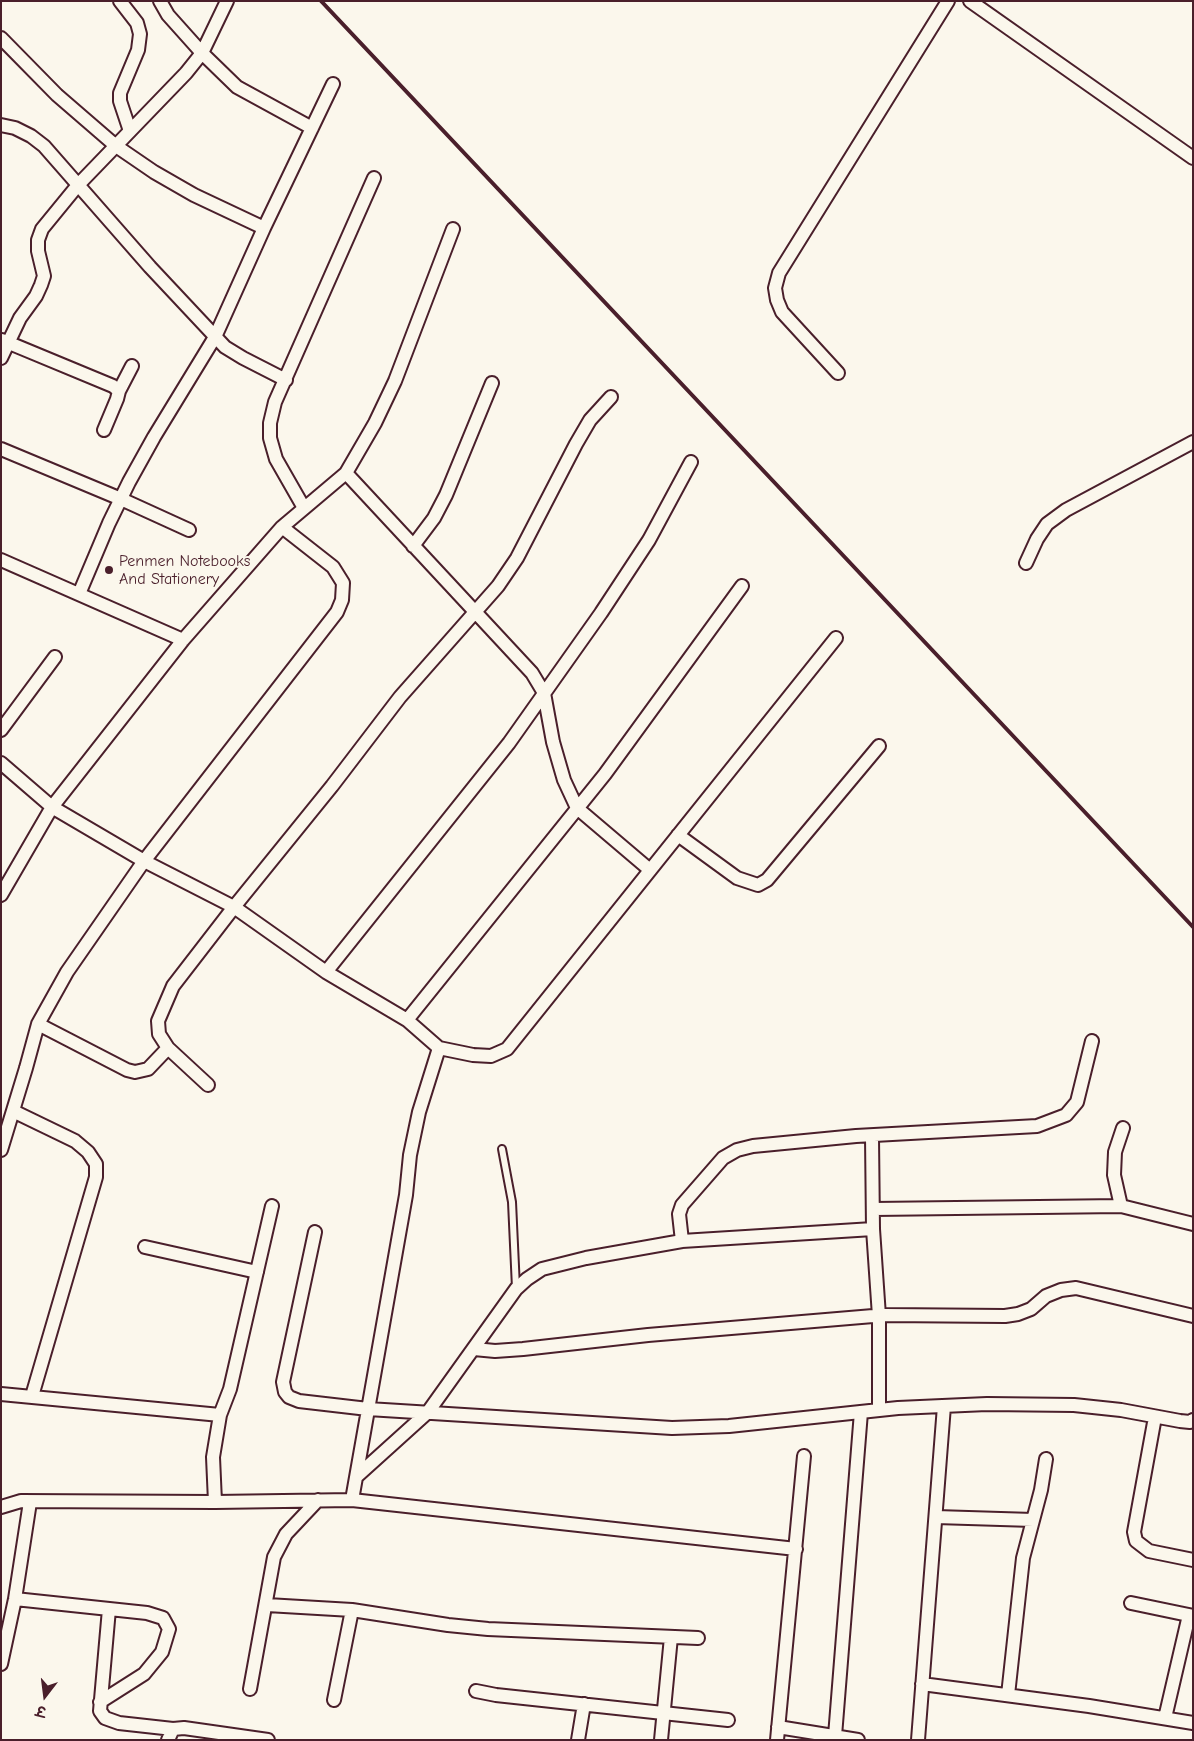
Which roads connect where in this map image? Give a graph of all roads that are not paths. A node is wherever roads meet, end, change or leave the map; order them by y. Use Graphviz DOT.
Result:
graph roads {
  1 [pos="120,1"];
  2 [pos="160,1"];
  3 [pos="948,1"];
  4 [pos="970,1"];
  5 [pos="223,2"];
  6 [pos="1,38"];
  7 [pos="202,53"];
  8 [pos="334,84"];
  9 [pos="1,125"];
  10 [pos="312,128"];
  11 [pos="130,131"];
  12 [pos="116,146"];
  13 [pos="1193,158"];
  14 [pos="374,178"];
  15 [pos="78,185"];
  16 [pos="264,228"];
  17 [pos="453,229"];
  18 [pos="215,337"];
  19 [pos="5,341"];
  20 [pos="1,358"];
  21 [pos="132,366"];
  22 [pos="838,373"];
  23 [pos="286,380"];
  24 [pos="492,384"];
  25 [pos="119,391"];
  26 [pos="611,397"];
  27 [pos="104,430"];
  28 [pos="1193,442"];
  29 [pos="1,449"];
  30 [pos="691,462"];
  31 [pos="346,474"];
  32 [pos="121,499"];
  33 [pos="304,508"];
  34 [pos="282,527"];
  35 [pos="189,530"];
  36 [pos="413,546"];
  37 [pos="1,560"];
  38 [pos="1026,562"];
  39 [pos="742,586"];
  40 [pos="79,594"];
  41 [pos="475,612"];
  42 [pos="836,638"];
  43 [pos="183,640"];
  44 [pos="55,657"];
  45 [pos="544,694"];
  46 [pos="1,730"];
  47 [pos="878,746"];
  48 [pos="1,763"];
  49 [pos="52,808"];
  50 [pos="577,808"];
  51 [pos="678,835"];
  52 [pos="144,861"];
  53 [pos="650,870"];
  54 [pos="1,895"];
  55 [pos="234,907"];
  56 [pos="326,972"];
  57 [pos="406,1020"];
  58 [pos="38,1024"];
  59 [pos="1092,1042"];
  60 [pos="168,1048"];
  61 [pos="439,1048"];
  62 [pos="208,1086"];
  63 [pos="13,1111"];
  64 [pos="1123,1128"];
  65 [pos="872,1136"];
  66 [pos="502,1149"];
  67 [pos="1,1150"];
  68 [pos="272,1206"];
  69 [pos="1121,1206"];
  70 [pos="874,1209"];
  71 [pos="1193,1224"];
  72 [pos="873,1229"];
  73 [pos="315,1232"];
  74 [pos="682,1241"];
  75 [pos="145,1247"];
  76 [pos="257,1272"];
  77 [pos="516,1289"];
  78 [pos="878,1316"];
  79 [pos="1193,1316"];
  80 [pos="474,1349"];
  81 [pos="1,1394"];
  82 [pos="32,1396"];
  83 [pos="944,1406"];
  84 [pos="368,1409"];
  85 [pos="879,1410"];
  86 [pos="428,1412"];
  87 [pos="861,1412"];
  88 [pos="220,1415"];
  89 [pos="1156,1417"];
  90 [pos="1193,1420"];
  91 [pos="804,1456"];
  92 [pos="1046,1458"];
  93 [pos="356,1477"];
  94 [pos="318,1500"];
  95 [pos="352,1500"];
  96 [pos="26,1501"];
  97 [pos="215,1502"];
  98 [pos="1,1506"];
  99 [pos="936,1517"];
  100 [pos="1033,1520"];
  101 [pos="796,1549"];
  102 [pos="1193,1560"];
  103 [pos="15,1599"];
  104 [pos="1131,1603"];
  105 [pos="267,1605"];
  106 [pos="109,1609"];
  107 [pos="352,1610"];
  108 [pos="1191,1615"];
  109 [pos="671,1638"];
  110 [pos="698,1638"];
  111 [pos="1,1664"];
  112 [pos="922,1684"];
  113 [pos="250,1689"];
  114 [pos="476,1691"];
  115 [pos="1008,1695"];
  116 [pos="334,1700"];
  117 [pos="100,1702"];
  118 [pos="584,1704"];
  119 [pos="664,1712"];
  120 [pos="1165,1718"];
  121 [pos="728,1720"];
  122 [pos="1193,1723"];
  123 [pos="777,1733"];
  124 [pos="170,1735"];
  125 [pos="834,1736"];
  126 [pos="252,1739"];
  127 [pos="268,1740"];
  128 [pos="578,1740"];
  129 [pos="661,1740"];
  130 [pos="858,1740"];
  131 [pos="918,1740"];
  1 -- 11 [label="street"];
  2 -- 7 [label="street"];
  3 -- 22 [label="street"];
  4 -- 13 [label="street"];
  5 -- 7 [label="street"];
  6 -- 12 [label="street"];
  7 -- 10 [label="street"];
  7 -- 11 [label="street"];
  8 -- 10 [label="street"];
  9 -- 15 [label="street"];
  10 -- 16 [label="street"];
  11 -- 12 [label="street"];
  12 -- 15 [label="street"];
  12 -- 16 [label="street"];
  14 -- 23 [label="street"];
  15 -- 18 [label="street"];
  15 -- 19 [label="street"];
  16 -- 18 [label="street"];
  17 -- 31 [label="street"];
  18 -- 23 [label="street"];
  18 -- 32 [label="street"];
  19 -- 20 [label="street"];
  19 -- 25 [label="street"];
  21 -- 25 [label="street"];
  23 -- 33 [label="street"];
  24 -- 36 [label="street"];
  25 -- 27 [label="street"];
  26 -- 41 [label="street"];
  28 -- 38 [label="street"];
  29 -- 32 [label="street"];
  30 -- 45 [label="street"];
  31 -- 33 [label="street"];
  31 -- 36 [label="street"];
  32 -- 35 [label="street"];
  32 -- 40 [label="street"];
  33 -- 34 [label="street"];
  34 -- 43 [label="street"];
  34 -- 52 [label="street"];
  36 -- 41 [label="street"];
  37 -- 40 [label="street"];
  39 -- 50 [label="street"];
  40 -- 43 [label="street"];
  41 -- 45 [label="street"];
  41 -- 55 [label="street"];
  42 -- 51 [label="street"];
  43 -- 49 [label="street"];
  44 -- 46 [label="street"];
  45 -- 50 [label="street"];
  45 -- 56 [label="street"];
  47 -- 51 [label="street"];
  48 -- 49 [label="street"];
  49 -- 52 [label="street"];
  49 -- 54 [label="street"];
  50 -- 53 [label="street"];
  50 -- 57 [label="street"];
  51 -- 53 [label="street"];
  52 -- 55 [label="street"];
  52 -- 58 [label="street"];
  53 -- 61 [label="street"];
  55 -- 56 [label="street"];
  55 -- 60 [label="street"];
  56 -- 57 [label="street"];
  57 -- 61 [label="street"];
  58 -- 60 [label="street"];
  58 -- 63 [label="street"];
  59 -- 65 [label="street"];
  60 -- 62 [label="street"];
  61 -- 84 [label="street"];
  63 -- 67 [label="street"];
  63 -- 82 [label="street"];
  64 -- 69 [label="street"];
  65 -- 70 [label="street"];
  65 -- 74 [label="street"];
  66 -- 77 [label="lane"];
  68 -- 76 [label="street"];
  69 -- 70 [label="street"];
  69 -- 71 [label="street"];
  70 -- 72 [label="street"];
  72 -- 74 [label="street"];
  72 -- 78 [label="street"];
  73 -- 84 [label="street"];
  74 -- 77 [label="street"];
  75 -- 76 [label="street"];
  76 -- 88 [label="street"];
  77 -- 80 [label="street"];
  78 -- 79 [label="street"];
  78 -- 80 [label="street"];
  78 -- 85 [label="street"];
  80 -- 86 [label="street"];
  81 -- 82 [label="street"];
  82 -- 88 [label="street"];
  83 -- 85 [label="street"];
  83 -- 89 [label="street"];
  83 -- 99 [label="street"];
  84 -- 86 [label="street"];
  84 -- 93 [label="street"];
  85 -- 87 [label="street"];
  86 -- 87 [label="street"];
  86 -- 93 [label="street"];
  87 -- 125 [label="street"];
  88 -- 97 [label="street"];
  89 -- 90 [label="street"];
  89 -- 102 [label="street"];
  91 -- 101 [label="street"];
  92 -- 100 [label="street"];
  93 -- 95 [label="street"];
  94 -- 95 [label="street"];
  94 -- 97 [label="street"];
  94 -- 105 [label="street"];
  95 -- 101 [label="street"];
  96 -- 97 [label="street"];
  96 -- 98 [label="street"];
  96 -- 103 [label="street"];
  99 -- 100 [label="street"];
  99 -- 112 [label="street"];
  100 -- 115 [label="street"];
  101 -- 123 [label="street"];
  103 -- 106 [label="street"];
  103 -- 111 [label="street"];
  104 -- 108 [label="street"];
  105 -- 107 [label="street"];
  105 -- 113 [label="street"];
  106 -- 117 [label="street"];
  106 -- 117 [label="street"];
  107 -- 109 [label="street"];
  107 -- 116 [label="street"];
  108 -- 120 [label="street"];
  109 -- 110 [label="street"];
  109 -- 119 [label="street"];
  112 -- 115 [label="street"];
  112 -- 131 [label="street"];
  114 -- 118 [label="street"];
  115 -- 120 [label="street"];
  117 -- 124 [label="street"];
  118 -- 119 [label="street"];
  118 -- 128 [label="street"];
  119 -- 121 [label="street"];
  119 -- 129 [label="street"];
  120 -- 122 [label="street"];
  123 -- 125 [label="street"];
  124 -- 126 [label="street"];
  125 -- 130 [label="street"];
  126 -- 127 [label="street"];
}
